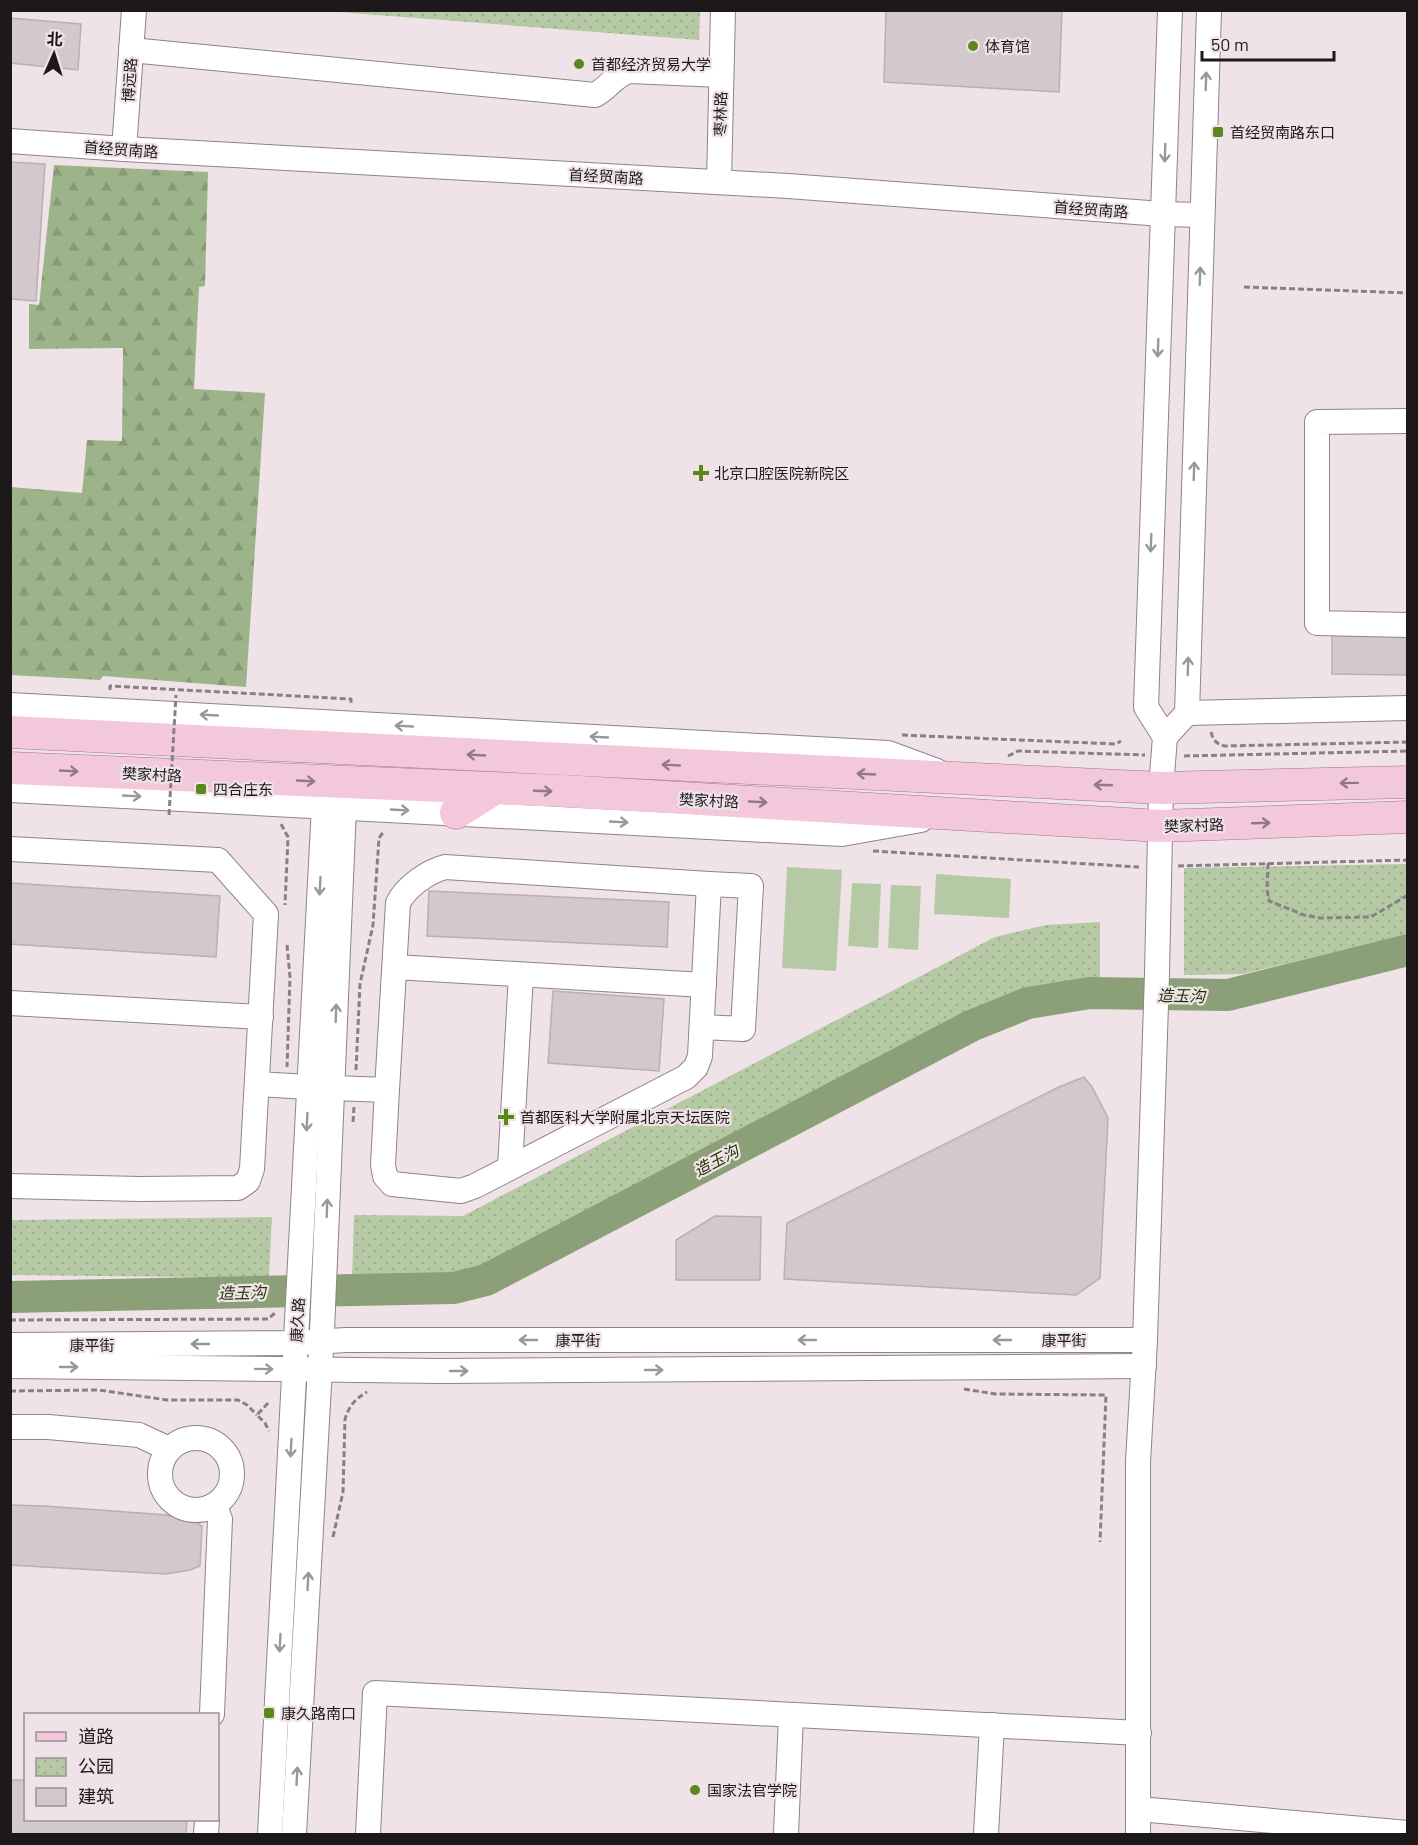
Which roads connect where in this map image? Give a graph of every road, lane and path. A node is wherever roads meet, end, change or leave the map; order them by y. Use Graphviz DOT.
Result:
graph roads {
  1 [pos="134,10"];
  2 [pos="723,10"];
  3 [pos="1170,10"];
  4 [pos="1209,10"];
  5 [pos="131,50"];
  6 [pos="722,75"];
  7 [pos="10,141"];
  8 [pos="124,149"];
  9 [pos="719,182"];
  10 [pos="1162,214"];
  11 [pos="1202,215"];
  12 [pos="1244,287"];
  13 [pos="1407,293"];
  14 [pos="1407,422"];
  15 [pos="1407,625"];
  16 [pos="176,695"];
  17 [pos="10,705"];
  18 [pos="1407,708"];
  19 [pos="1197,712"];
  20 [pos="10,732"];
  21 [pos="1165,737"];
  22 [pos="1407,742"];
  23 [pos="10,768"];
  24 [pos="960,779"];
  25 [pos="1407,782"];
  26 [pos="1161,788"];
  27 [pos="10,789"];
  28 [pos="494,789"];
  29 [pos="334,807"];
  30 [pos="456,813"];
  31 [pos="960,814"];
  32 [pos="169,815"];
  33 [pos="1407,817"];
  34 [pos="1160,826"];
  35 [pos="390,830"];
  36 [pos="10,849"];
  37 [pos="869,851"];
  38 [pos="1407,860"];
  39 [pos="1268,863"];
  40 [pos="1159,866"];
  41 [pos="709,884"];
  42 [pos="1407,895"];
  43 [pos="394,968"];
  44 [pos="522,975"];
  45 [pos="704,985"];
  46 [pos="10,1003"];
  47 [pos="261,1017"];
  48 [pos="702,1027"];
  49 [pos="356,1070"];
  50 [pos="257,1084"];
  51 [pos="321,1088"];
  52 [pos="387,1090"];
  53 [pos="510,1167"];
  54 [pos="10,1186"];
  55 [pos="287,1308"];
  56 [pos="10,1320"];
  57 [pos="1145,1340"];
  58 [pos="321,1342"];
  59 [pos="296,1343"];
  60 [pos="10,1345"];
  61 [pos="10,1366"];
  62 [pos="1144,1366"];
  63 [pos="295,1369"];
  64 [pos="320,1370"];
  65 [pos="374,1389"];
  66 [pos="962,1389"];
  67 [pos="10,1391"];
  68 [pos="348,1408"];
  69 [pos="257,1414"];
  70 [pos="10,1427"];
  71 [pos="169,1449"];
  72 [pos="214,1506"];
  73 [pos="1100,1542"];
  74 [pos="212,1713"];
  75 [pos="791,1715"];
  76 [pos="992,1725"];
  77 [pos="1139,1733"];
  78 [pos="1139,1809"];
  79 [pos="1407,1833"];
  80 [pos="270,1834"];
  81 [pos="294,1834"];
  82 [pos="368,1834"];
  83 [pos="786,1834"];
  84 [pos="986,1834"];
  85 [pos="1138,1834"];
  1 -- 5 [label="street, 博远路"];
  2 -- 6 [label="street, 枣林路"];
  3 -- 10 [label="street, one-way"];
  11 -- 4 [label="street, one-way"];
  5 -- 6 [label="street"];
  5 -- 8 [label="street, 博远路"];
  6 -- 9 [label="street, 枣林路"];
  7 -- 8 [label="street, 首经贸南路"];
  8 -- 9 [label="street, 首经贸南路"];
  9 -- 10 [label="street, 首经贸南路"];
  10 -- 11 [label="street, 首经贸南路"];
  10 -- 21 [label="street, one-way"];
  19 -- 11 [label="street, one-way"];
  12 -- 13 [label="path"];
  14 -- 15 [label="street"];
  16 -- 32 [label="path, bridge"];
  24 -- 17 [label="street, one-way"];
  18 -- 19 [label="street"];
  19 -- 21 [label="street"];
  19 -- 22 [label="path"];
  24 -- 20 [label="main road, one-way"];
  21 -- 26 [label="street"];
  23 -- 28 [label="main road, 樊家村路, one-way"];
  26 -- 24 [label="main road, one-way"];
  25 -- 26 [label="main road, one-way"];
  26 -- 34 [label="street"];
  27 -- 29 [label="street, one-way"];
  28 -- 30 [label="main road"];
  28 -- 31 [label="main road, 樊家村路, one-way"];
  29 -- 30 [label="street, one-way"];
  29 -- 51 [label="street, 康久路"];
  30 -- 31 [label="street, one-way"];
  31 -- 34 [label="main road, 樊家村路"];
  34 -- 33 [label="main road, 樊家村路, one-way"];
  34 -- 40 [label="street"];
  35 -- 49 [label="path"];
  36 -- 47 [label="street"];
  37 -- 40 [label="path"];
  38 -- 39 [label="path"];
  39 -- 40 [label="path"];
  39 -- 42 [label="path"];
  40 -- 57 [label="street"];
  41 -- 43 [label="street"];
  41 -- 45 [label="street"];
  41 -- 48 [label="street"];
  43 -- 44 [label="street"];
  43 -- 52 [label="street"];
  44 -- 45 [label="street"];
  44 -- 53 [label="street"];
  45 -- 48 [label="street"];
  46 -- 47 [label="street"];
  47 -- 50 [label="street"];
  48 -- 53 [label="street"];
  50 -- 51 [label="street"];
  50 -- 54 [label="street"];
  51 -- 52 [label="street"];
  51 -- 55 [label="street, 康久路, one-way"];
  58 -- 51 [label="street, 康久路, one-way"];
  52 -- 53 [label="street"];
  55 -- 56 [label="path"];
  55 -- 59 [label="street, 康久路"];
  57 -- 58 [label="street, 康平街, one-way"];
  57 -- 62 [label="street"];
  58 -- 59 [label="street, 康平街"];
  58 -- 64 [label="street, 康久路"];
  59 -- 60 [label="street, 康平街, one-way"];
  59 -- 63 [label="street, 康久路"];
  61 -- 63 [label="street, 康平街, one-way"];
  64 -- 62 [label="street, 康平街, one-way"];
  62 -- 77 [label="street"];
  63 -- 64 [label="street, 康平街"];
  63 -- 80 [label="street, 康久路, one-way"];
  81 -- 64 [label="street, 康久路, one-way"];
  65 -- 68 [label="path"];
  66 -- 73 [label="path"];
  67 -- 69 [label="path"];
  70 -- 71 [label="street"];
  71 -- 72 [label="street"];
  71 -- 72 [label="street"];
  72 -- 74 [label="street"];
  75 -- 76 [label="street"];
  75 -- 82 [label="street"];
  75 -- 83 [label="street"];
  76 -- 77 [label="street"];
  76 -- 84 [label="street"];
  77 -- 78 [label="street"];
  78 -- 79 [label="street"];
  78 -- 85 [label="street"];
}
